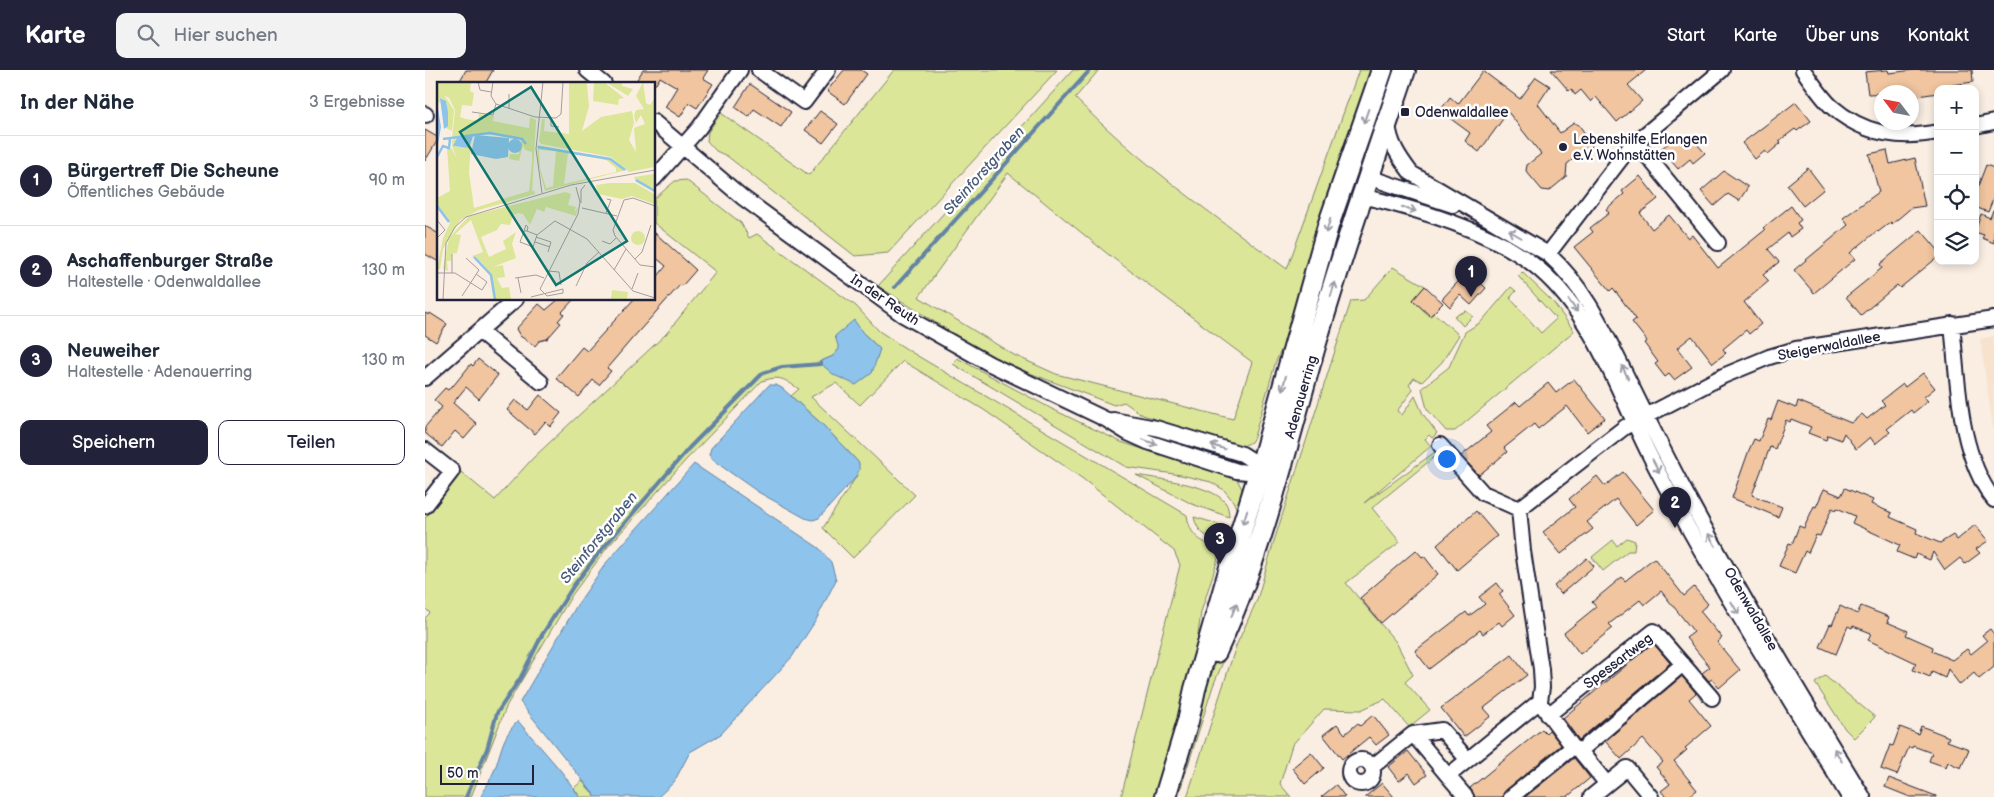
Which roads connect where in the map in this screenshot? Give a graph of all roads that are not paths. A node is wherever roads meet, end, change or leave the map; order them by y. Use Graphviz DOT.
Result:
graph roads {
  1 [pos="587,70"];
  2 [pos="740,70"];
  3 [pos="759,70"];
  4 [pos="828,70"];
  5 [pos="1382,70"];
  6 [pos="1405,70"];
  7 [pos="1722,70"];
  8 [pos="1803,70"];
  9 [pos="602,82"];
  10 [pos="1387,121"];
  11 [pos="1994,122"];
  12 [pos="655,123"];
  13 [pos="1979,125"];
  14 [pos="1934,133"];
  15 [pos="1635,142"];
  16 [pos="683,147"];
  17 [pos="655,178"];
  18 [pos="1344,180"];
  19 [pos="1365,186"];
  20 [pos="1482,215"];
  21 [pos="1718,242"];
  22 [pos="1548,254"];
  23 [pos="515,300"];
  24 [pos="1994,319"];
  25 [pos="1952,324"];
  26 [pos="479,331"];
  27 [pos="425,378"];
  28 [pos="541,382"];
  29 [pos="1640,419"];
  30 [pos="1440,445"];
  31 [pos="425,450"];
  32 [pos="1269,473"];
  33 [pos="1994,500"];
  34 [pos="425,506"];
  35 [pos="1519,509"];
  36 [pos="1683,664"];
  37 [pos="1712,698"];
  38 [pos="1540,700"];
  39 [pos="1548,715"];
  40 [pos="1413,734"];
  41 [pos="1577,749"];
  42 [pos="1467,759"];
  43 [pos="1372,768"];
  44 [pos="1448,776"];
  45 [pos="1607,784"];
  46 [pos="1165,797"];
  47 [pos="1466,797"];
  48 [pos="1511,797"];
  49 [pos="1591,797"];
  50 [pos="1651,797"];
  51 [pos="1849,797"];
  52 [pos="1863,797"];
  1 -- 9 [label="street"];
  2 -- 16 [label="street"];
  3 -- 4 [label="street"];
  5 -- 18 [label="main road, Adenauerring, one-way"];
  6 -- 10 [label="main road, Adenauerring"];
  7 -- 15 [label="street"];
  8 -- 14 [label="street"];
  10 -- 19 [label="main road, Adenauerring"];
  10 -- 20 [label="street, Odenwaldallee"];
  11 -- 13 [label="street"];
  12 -- 16 [label="street, In der Reuth"];
  15 -- 21 [label="street"];
  15 -- 22 [label="street"];
  16 -- 17 [label="street"];
  16 -- 32 [label="street, In der Reuth"];
  18 -- 19 [label="main road"];
  18 -- 32 [label="main road, Adenauerring, one-way"];
  19 -- 20 [label="street, Odenwaldallee"];
  19 -- 29 [label="street, Odenwaldallee, one-way"];
  32 -- 19 [label="main road, Adenauerring, one-way"];
  22 -- 20 [label="street, Odenwaldallee, one-way"];
  29 -- 22 [label="street, Odenwaldallee, one-way"];
  23 -- 26 [label="street"];
  24 -- 25 [label="street, Steigerwaldallee"];
  25 -- 29 [label="street, Steigerwaldallee"];
  25 -- 33 [label="street"];
  26 -- 27 [label="street"];
  26 -- 28 [label="street"];
  29 -- 35 [label="street, Steigerwaldallee"];
  29 -- 51 [label="street, Odenwaldallee, one-way"];
  52 -- 29 [label="street, Odenwaldallee, one-way"];
  30 -- 35 [label="street"];
  31 -- 34 [label="street"];
  32 -- 46 [label="main road, Adenauerring"];
  35 -- 38 [label="street"];
  36 -- 37 [label="street, Spessartweg"];
  36 -- 39 [label="street, Spessartweg"];
  36 -- 41 [label="street"];
  38 -- 39 [label="street"];
  38 -- 42 [label="street"];
  39 -- 41 [label="street"];
  40 -- 42 [label="street"];
  40 -- 43 [label="street"];
  40 -- 44 [label="street"];
  41 -- 45 [label="street"];
  41 -- 48 [label="street"];
  42 -- 44 [label="street"];
  44 -- 47 [label="street"];
  45 -- 49 [label="street"];
  45 -- 50 [label="street"];
}
